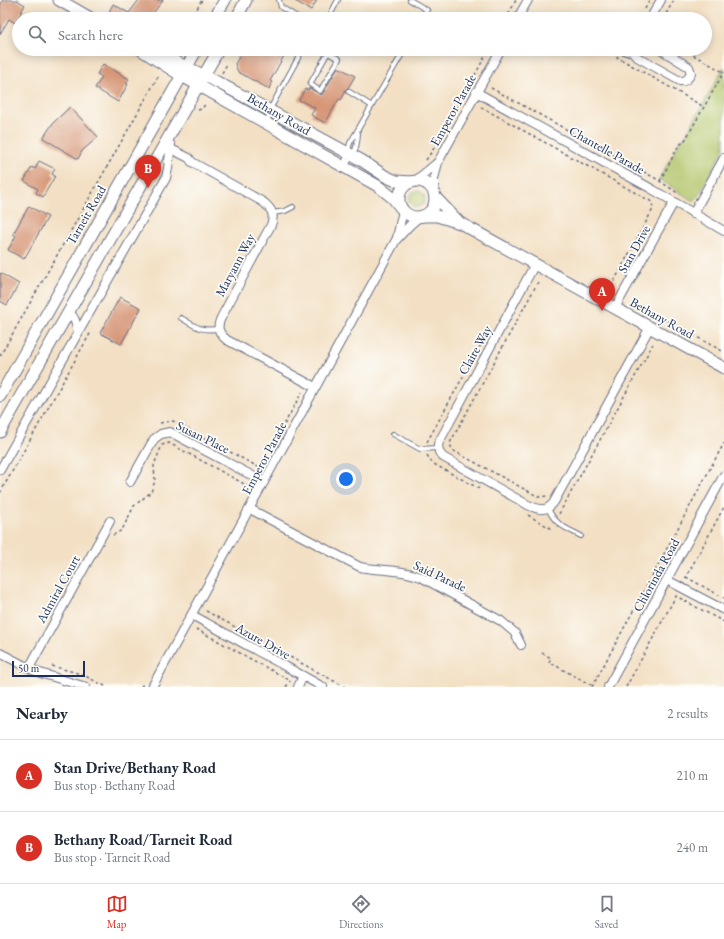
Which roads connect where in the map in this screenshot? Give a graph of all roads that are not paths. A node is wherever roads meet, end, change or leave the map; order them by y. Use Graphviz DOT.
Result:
graph roads {
  1 [pos="59,0"];
  2 [pos="225,0"];
  3 [pos="246,0"];
  4 [pos="279,0"];
  5 [pos="338,0"];
  6 [pos="410,0"];
  7 [pos="528,0"];
  8 [pos="661,0"];
  9 [pos="80,12"];
  10 [pos="218,12"];
  11 [pos="240,12"];
  12 [pos="290,12"];
  13 [pos="332,12"];
  14 [pos="426,12"];
  15 [pos="521,12"];
  16 [pos="654,12"];
  17 [pos="154,56"];
  18 [pos="162,56"];
  19 [pos="193,56"];
  20 [pos="215,56"];
  21 [pos="299,56"];
  22 [pos="326,56"];
  23 [pos="335,56"];
  24 [pos="401,56"];
  25 [pos="497,56"];
  26 [pos="636,56"];
  27 [pos="672,56"];
  28 [pos="184,71"];
  29 [pos="201,80"];
  30 [pos="348,91"];
  31 [pos="476,92"];
  32 [pos="372,106"];
  33 [pos="269,111"];
  34 [pos="268,124"];
  35 [pos="358,130"];
  36 [pos="171,132"];
  37 [pos="170,149"];
  38 [pos="350,155"];
  39 [pos="724,158"];
  40 [pos="169,160"];
  41 [pos="192,162"];
  42 [pos="438,162"];
  43 [pos="344,167"];
  44 [pos="414,182"];
  45 [pos="434,195"];
  46 [pos="674,202"];
  47 [pos="293,207"];
  48 [pos="402,209"];
  49 [pos="273,213"];
  50 [pos="693,214"];
  51 [pos="421,217"];
  52 [pos="460,223"];
  53 [pos="724,231"];
  54 [pos="396,240"];
  55 [pos="535,264"];
  56 [pos="615,308"];
  57 [pos="68,312"];
  58 [pos="181,318"];
  59 [pos="650,327"];
  60 [pos="218,328"];
  61 [pos="78,333"];
  62 [pos="724,368"];
  63 [pos="315,388"];
  64 [pos="0,396"];
  65 [pos="0,401"];
  66 [pos="0,432"];
  67 [pos="393,434"];
  68 [pos="438,448"];
  69 [pos="0,470"];
  70 [pos="724,475"];
  71 [pos="130,482"];
  72 [pos="264,482"];
  73 [pos="548,508"];
  74 [pos="250,509"];
  75 [pos="110,521"];
  76 [pos="581,536"];
  77 [pos="667,580"];
  78 [pos="724,610"];
  79 [pos="192,615"];
  80 [pos="521,645"];
  81 [pos="0,653"];
  82 [pos="29,668"];
  83 [pos="303,676"];
  84 [pos="298,686"];
  85 [pos="86,687"];
  86 [pos="152,687"];
  87 [pos="323,687"];
  88 [pos="608,687"];
  1 -- 9 [label="street"];
  2 -- 10 [label="street"];
  3 -- 11 [label="street"];
  4 -- 12 [label="lane"];
  5 -- 13 [label="lane"];
  6 -- 14 [label="lane"];
  7 -- 15 [label="street"];
  8 -- 16 [label="street"];
  17 -- 28 [label="street, Bethany Road"];
  18 -- 28 [label="street, Bethany Road"];
  19 -- 28 [label="street, Tarneit Road"];
  20 -- 29 [label="street"];
  21 -- 33 [label="lane"];
  22 -- 23 [label="lane"];
  24 -- 32 [label="lane"];
  25 -- 31 [label="street, Emperor Parade"];
  26 -- 27 [label="street"];
  28 -- 29 [label="street, Bethany Road"];
  28 -- 64 [label="street, Tarneit Road"];
  29 -- 33 [label="street, Bethany Road"];
  29 -- 34 [label="street, Bethany Road"];
  29 -- 36 [label="street"];
  30 -- 32 [label="lane"];
  31 -- 42 [label="street, Emperor Parade"];
  31 -- 46 [label="street, Chantelle Parade"];
  32 -- 35 [label="lane"];
  33 -- 34 [label="lane"];
  33 -- 38 [label="street, Bethany Road"];
  34 -- 43 [label="street, Bethany Road"];
  35 -- 38 [label="lane"];
  35 -- 38 [label="lane"];
  36 -- 37 [label="street"];
  36 -- 57 [label="street"];
  37 -- 40 [label="street"];
  37 -- 41 [label="street"];
  38 -- 43 [label="lane"];
  38 -- 44 [label="street, Bethany Road"];
  39 -- 50 [label="street"];
  40 -- 41 [label="street"];
  40 -- 61 [label="street"];
  41 -- 49 [label="street"];
  42 -- 44 [label="street, Emperor Parade"];
  42 -- 45 [label="street, Emperor Parade"];
  43 -- 48 [label="street, Bethany Road"];
  44 -- 45 [label="street"];
  44 -- 48 [label="street"];
  45 -- 51 [label="street"];
  45 -- 52 [label="street, Bethany Road"];
  46 -- 50 [label="street, Chantelle Parade"];
  46 -- 56 [label="street, Stan Drive"];
  47 -- 49 [label="lane"];
  48 -- 51 [label="street"];
  48 -- 54 [label="street, Emperor Parade"];
  49 -- 60 [label="street, Maryann Way"];
  50 -- 53 [label="street, Chantelle Parade"];
  51 -- 52 [label="street, Bethany Road"];
  51 -- 54 [label="street, Emperor Parade"];
  52 -- 55 [label="street, Bethany Road"];
  54 -- 63 [label="street, Emperor Parade"];
  55 -- 56 [label="street, Bethany Road"];
  55 -- 68 [label="street, Claire Way"];
  56 -- 59 [label="street, Bethany Road"];
  57 -- 61 [label="street"];
  57 -- 65 [label="street"];
  57 -- 66 [label="street"];
  58 -- 60 [label="lane"];
  59 -- 62 [label="street, Bethany Road"];
  59 -- 73 [label="street"];
  60 -- 63 [label="street"];
  61 -- 69 [label="street"];
  63 -- 72 [label="street, Emperor Parade"];
  67 -- 68 [label="lane"];
  68 -- 73 [label="street"];
  70 -- 77 [label="street, Chlorinda Road"];
  71 -- 72 [label="street, Susan Place"];
  72 -- 74 [label="street, Emperor Parade"];
  73 -- 76 [label="lane"];
  74 -- 79 [label="street, Emperor Parade"];
  74 -- 80 [label="street, Said Parade"];
  75 -- 82 [label="street, Admiral Court"];
  77 -- 78 [label="street"];
  77 -- 88 [label="street, Chlorinda Road"];
  79 -- 83 [label="street, Azure Drive"];
  79 -- 86 [label="street, Emperor Parade"];
  81 -- 82 [label="street"];
  82 -- 85 [label="street"];
  83 -- 84 [label="street"];
  83 -- 87 [label="street, Azure Drive"];
}
